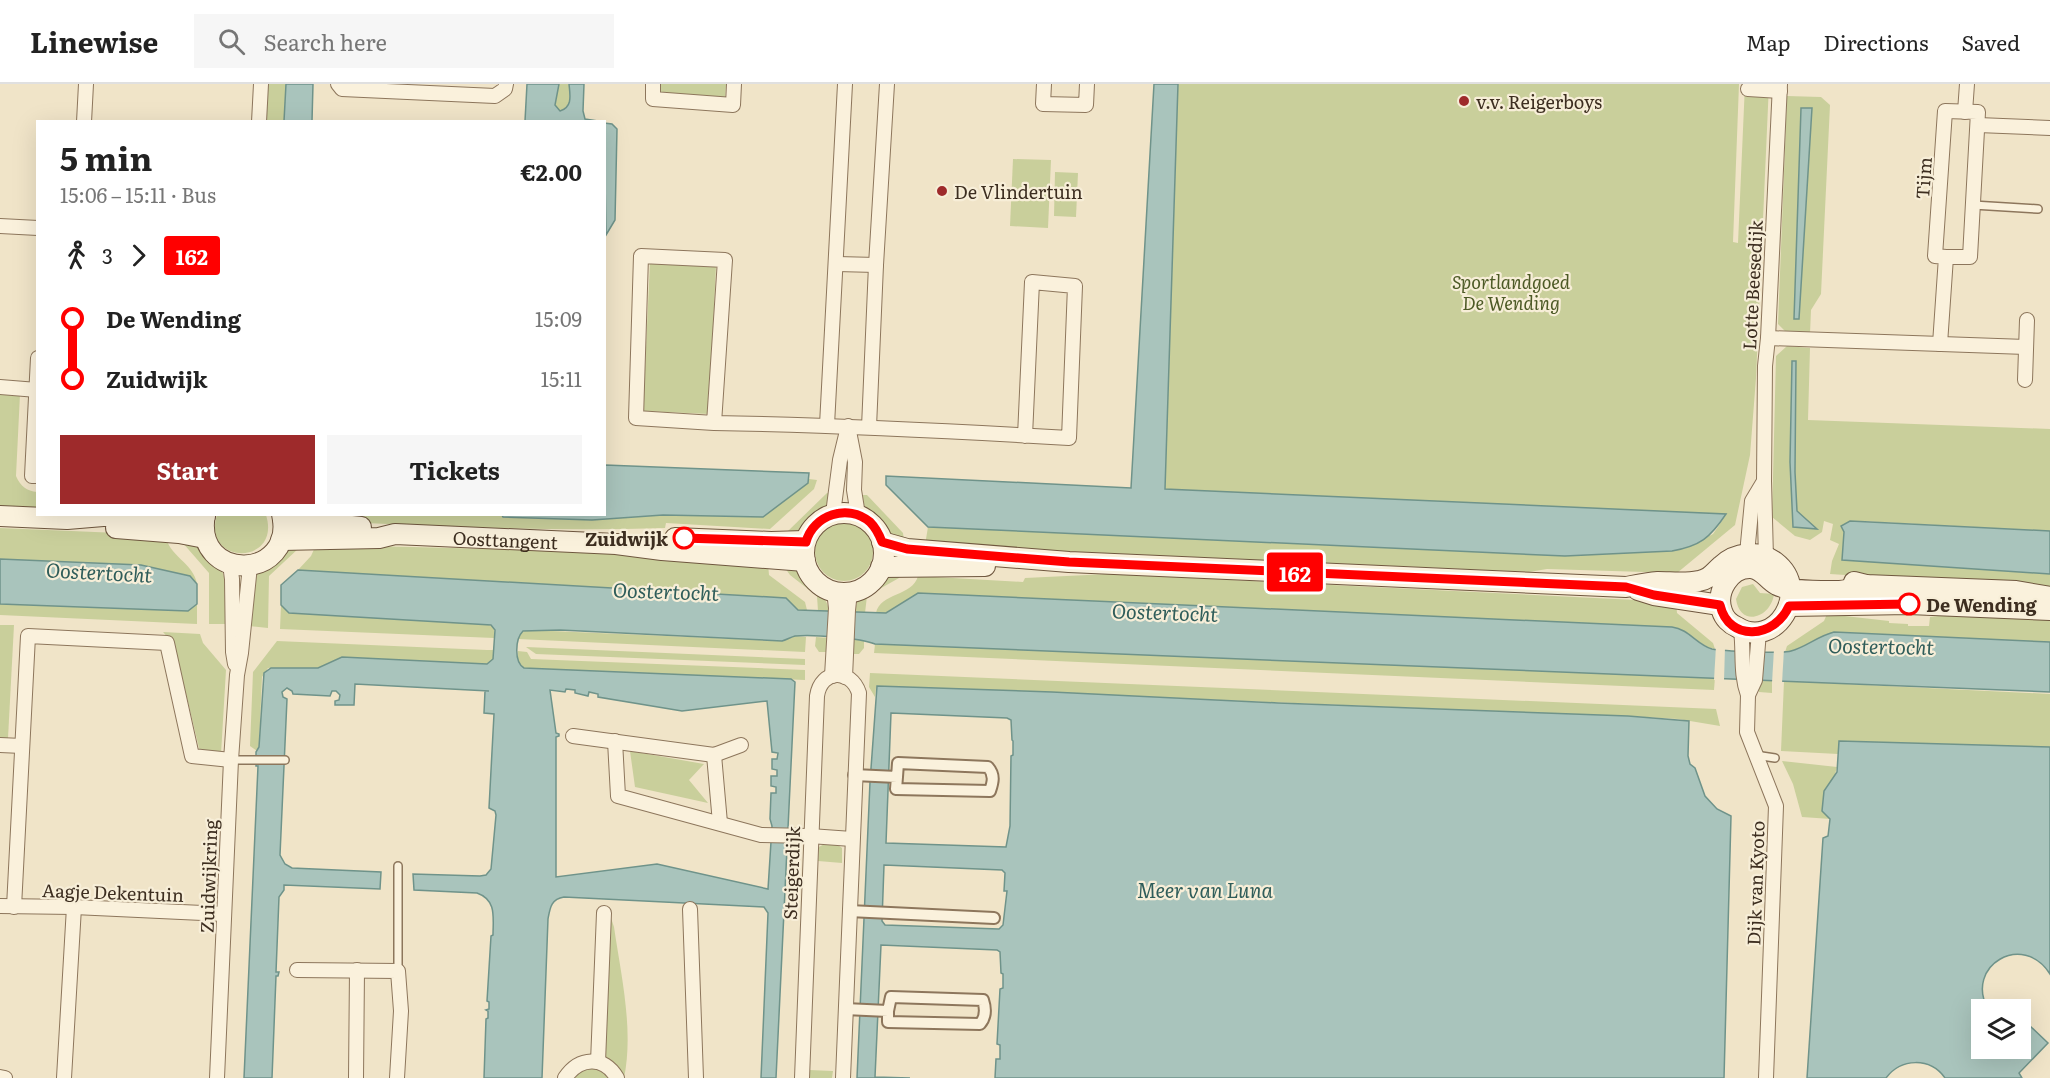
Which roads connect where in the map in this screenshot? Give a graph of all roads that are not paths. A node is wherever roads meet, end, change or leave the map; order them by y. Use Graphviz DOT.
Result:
graph roads {
  1 [pos="86,84"];
  2 [pos="261,84"];
  3 [pos="338,84"];
  4 [pos="506,84"];
  5 [pos="653,84"];
  6 [pos="734,84"];
  7 [pos="845,84"];
  8 [pos="887,84"];
  9 [pos="1044,84"];
  10 [pos="1087,84"];
  11 [pos="1967,84"];
  12 [pos="1780,87"];
  13 [pos="1748,89"];
  14 [pos="1965,112"];
  15 [pos="84,120"];
  16 [pos="259,120"];
  17 [pos="1978,125"];
  18 [pos="2050,128"];
  19 [pos="1973,205"];
  20 [pos="2038,208"];
  21 [pos="0,226"];
  22 [pos="36,228"];
  23 [pos="1946,257"];
  24 [pos="837,264"];
  25 [pos="876,266"];
  26 [pos="2027,320"];
  27 [pos="1768,338"];
  28 [pos="1940,344"];
  29 [pos="2026,347"];
  30 [pos="2025,380"];
  31 [pos="0,387"];
  32 [pos="36,390"];
  33 [pos="36,407"];
  34 [pos="714,423"];
  35 [pos="827,425"];
  36 [pos="848,426"];
  37 [pos="869,427"];
  38 [pos="1025,435"];
  39 [pos="36,476"];
  40 [pos="1764,481"];
  41 [pos="833,514"];
  42 [pos="858,515"];
  43 [pos="0,516"];
  44 [pos="103,516"];
  45 [pos="205,516"];
  46 [pos="282,517"];
  47 [pos="67,519"];
  48 [pos="395,534"];
  49 [pos="205,538"];
  50 [pos="281,540"];
  51 [pos="882,542"];
  52 [pos="805,551"];
  53 [pos="1752,560"];
  54 [pos="1069,562"];
  55 [pos="882,567"];
  56 [pos="231,571"];
  57 [pos="249,573"];
  58 [pos="1626,587"];
  59 [pos="1789,590"];
  60 [pos="2050,597"];
  61 [pos="842,600"];
  62 [pos="1720,605"];
  63 [pos="2050,610"];
  64 [pos="239,613"];
  65 [pos="1750,640"];
  66 [pos="839,676"];
  67 [pos="573,736"];
  68 [pos="615,741"];
  69 [pos="0,745"];
  70 [pos="741,745"];
  71 [pos="22,746"];
  72 [pos="714,755"];
  73 [pos="1755,755"];
  74 [pos="1775,758"];
  75 [pos="231,760"];
  76 [pos="285,760"];
  77 [pos="854,774"];
  78 [pos="897,777"];
  79 [pos="720,823"];
  80 [pos="810,836"];
  81 [pos="852,839"];
  82 [pos="398,866"];
  83 [pos="7,907"];
  84 [pos="74,907"];
  85 [pos="690,909"];
  86 [pos="849,911"];
  87 [pos="604,913"];
  88 [pos="224,914"];
  89 [pos="994,918"];
  90 [pos="297,970"];
  91 [pos="357,970"];
  92 [pos="398,971"];
  93 [pos="846,1009"];
  94 [pos="888,1011"];
  95 [pos="598,1062"];
  96 [pos="0,1077"];
  97 [pos="5,1078"];
  98 [pos="64,1078"];
  99 [pos="217,1078"];
  100 [pos="356,1078"];
  101 [pos="397,1078"];
  102 [pos="565,1078"];
  103 [pos="617,1078"];
  104 [pos="696,1078"];
  105 [pos="802,1078"];
  106 [pos="843,1078"];
  107 [pos="1766,1078"];
  1 -- 15 [label="street"];
  2 -- 16 [label="street"];
  3 -- 4 [label="street"];
  5 -- 6 [label="street"];
  7 -- 24 [label="street"];
  8 -- 25 [label="street"];
  9 -- 10 [label="street"];
  11 -- 14 [label="street"];
  12 -- 13 [label="street, Lotte Beesedijk"];
  12 -- 27 [label="street, Lotte Beesedijk"];
  14 -- 17 [label="street"];
  14 -- 23 [label="street, Tijm"];
  17 -- 18 [label="street"];
  17 -- 19 [label="street"];
  19 -- 20 [label="lane"];
  19 -- 23 [label="street"];
  21 -- 22 [label="street"];
  23 -- 28 [label="street, Tijm"];
  24 -- 25 [label="street"];
  24 -- 35 [label="street"];
  25 -- 37 [label="street"];
  26 -- 29 [label="street"];
  27 -- 28 [label="street"];
  27 -- 40 [label="street, Lotte Beesedijk"];
  28 -- 29 [label="street"];
  29 -- 30 [label="street"];
  31 -- 32 [label="street"];
  33 -- 39 [label="street"];
  34 -- 34 [label="street"];
  34 -- 35 [label="street"];
  35 -- 36 [label="street"];
  36 -- 37 [label="street"];
  36 -- 41 [label="street"];
  36 -- 42 [label="street"];
  37 -- 38 [label="street"];
  38 -- 38 [label="street"];
  40 -- 53 [label="street, Lotte Beesedijk"];
  40 -- 53 [label="street, Lotte Beesedijk"];
  41 -- 42 [label="main road"];
  41 -- 52 [label="main road"];
  42 -- 51 [label="main road"];
  43 -- 47 [label="main road"];
  44 -- 47 [label="main road"];
  45 -- 49 [label="main road"];
  46 -- 48 [label="main road, Oosttangent"];
  46 -- 50 [label="main road"];
  47 -- 49 [label="main road"];
  48 -- 50 [label="main road, Oosttangent"];
  48 -- 52 [label="main road, Oosttangent"];
  49 -- 56 [label="main road"];
  50 -- 57 [label="main road"];
  51 -- 54 [label="main road"];
  51 -- 55 [label="main road"];
  52 -- 61 [label="main road"];
  53 -- 58 [label="main road"];
  53 -- 59 [label="main road"];
  53 -- 59 [label="main road"];
  53 -- 62 [label="main road"];
  54 -- 55 [label="main road"];
  54 -- 58 [label="main road"];
  55 -- 61 [label="main road"];
  56 -- 57 [label="main road"];
  56 -- 64 [label="street, Zuidwijkring"];
  57 -- 64 [label="street, Zuidwijkring"];
  58 -- 62 [label="main road"];
  59 -- 60 [label="main road"];
  59 -- 63 [label="main road"];
  59 -- 65 [label="main road"];
  61 -- 66 [label="street"];
  62 -- 65 [label="main road"];
  64 -- 75 [label="street, Zuidwijkring"];
  65 -- 73 [label="street, Dijk van Kyoto"];
  66 -- 77 [label="street"];
  66 -- 80 [label="street, Steigerdijk"];
  67 -- 68 [label="street"];
  68 -- 72 [label="street"];
  68 -- 79 [label="street"];
  69 -- 71 [label="street"];
  70 -- 72 [label="street"];
  71 -- 75 [label="street"];
  71 -- 83 [label="street"];
  72 -- 79 [label="street"];
  73 -- 74 [label="lane"];
  73 -- 107 [label="street, Dijk van Kyoto"];
  75 -- 76 [label="lane"];
  75 -- 88 [label="street, Zuidwijkring"];
  77 -- 78 [label="street"];
  77 -- 81 [label="street"];
  78 -- 78 [label="street"];
  79 -- 80 [label="street"];
  80 -- 81 [label="street"];
  80 -- 105 [label="street, Steigerdijk"];
  81 -- 86 [label="street"];
  82 -- 92 [label="lane"];
  83 -- 84 [label="street, Aagje Dekentuin"];
  84 -- 88 [label="street, Aagje Dekentuin"];
  84 -- 98 [label="street"];
  85 -- 104 [label="street"];
  86 -- 89 [label="street"];
  86 -- 93 [label="street"];
  87 -- 95 [label="street"];
  88 -- 99 [label="street, Zuidwijkring"];
  90 -- 91 [label="street"];
  91 -- 92 [label="street"];
  91 -- 100 [label="street"];
  92 -- 101 [label="street"];
  93 -- 94 [label="street"];
  93 -- 106 [label="street"];
  94 -- 94 [label="street"];
  95 -- 102 [label="street"];
  95 -- 103 [label="street"];
  96 -- 97 [label="street"];
}
